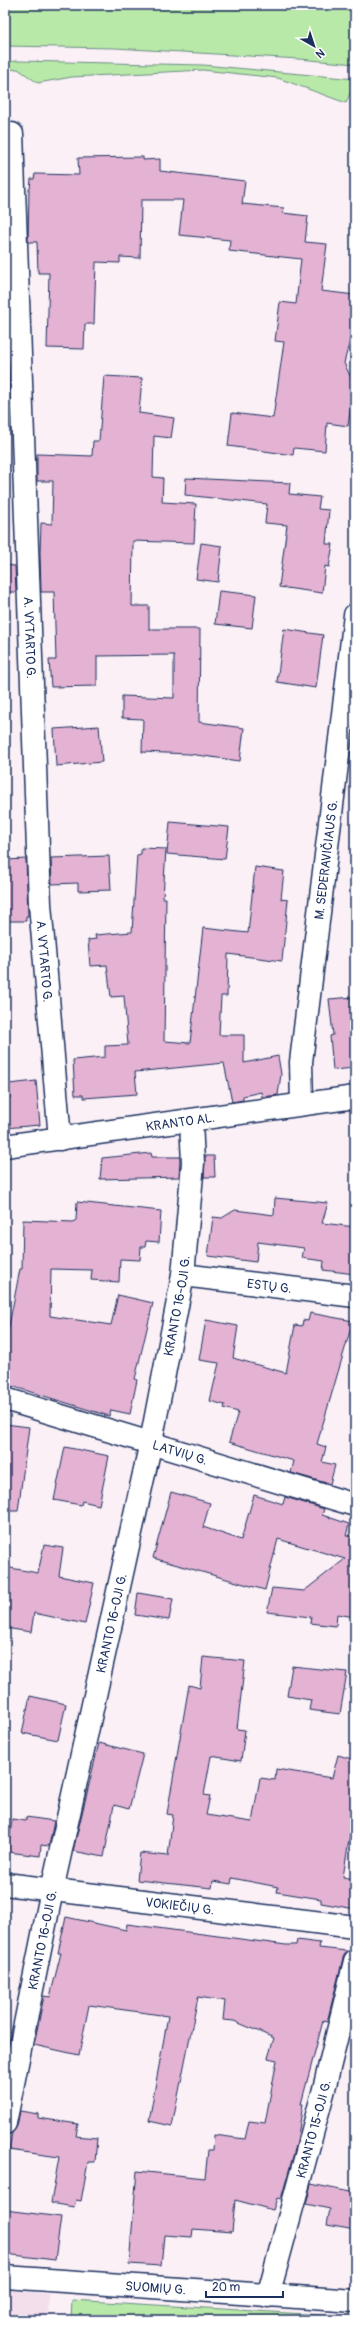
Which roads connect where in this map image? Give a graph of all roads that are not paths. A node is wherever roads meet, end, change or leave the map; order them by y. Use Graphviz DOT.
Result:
graph roads {
  1 [pos="12,134"];
  2 [pos="355,615"];
  3 [pos="355,1097"];
  4 [pos="302,1104"];
  5 [pos="191,1121"];
  6 [pos="60,1140"];
  7 [pos="5,1146"];
  8 [pos="183,1275"];
  9 [pos="355,1296"];
  10 [pos="5,1399"];
  11 [pos="151,1442"];
  12 [pos="355,1504"];
  13 [pos="5,1884"];
  14 [pos="52,1890"];
  15 [pos="355,1927"];
  16 [pos="355,1962"];
  17 [pos="5,2123"];
  18 [pos="5,2277"];
  19 [pos="268,2296"];
  20 [pos="355,2301"];
  1 -- 6 [label="street, A. VYTARTO G."];
  2 -- 4 [label="street, M. SEDERAVIČIAUS G."];
  3 -- 4 [label="street, KRANTO AL."];
  4 -- 5 [label="street, KRANTO AL."];
  5 -- 6 [label="street, KRANTO AL."];
  5 -- 8 [label="street, KRANTO 16-OJI G."];
  6 -- 7 [label="street, KRANTO AL."];
  8 -- 9 [label="street, ESTŲ G."];
  8 -- 11 [label="street, KRANTO 16-OJI G."];
  10 -- 11 [label="street, LATVIŲ G."];
  11 -- 12 [label="street, LATVIŲ G."];
  11 -- 14 [label="street, KRANTO 16-OJI G."];
  13 -- 14 [label="street, VOKIEČIŲ G."];
  14 -- 15 [label="street, VOKIEČIŲ G."];
  14 -- 17 [label="street, KRANTO 16-OJI G."];
  16 -- 19 [label="street, KRANTO 15-OJI G."];
  18 -- 19 [label="street, SUOMIŲ G."];
  19 -- 20 [label="street, SUOMIŲ G."];
}
